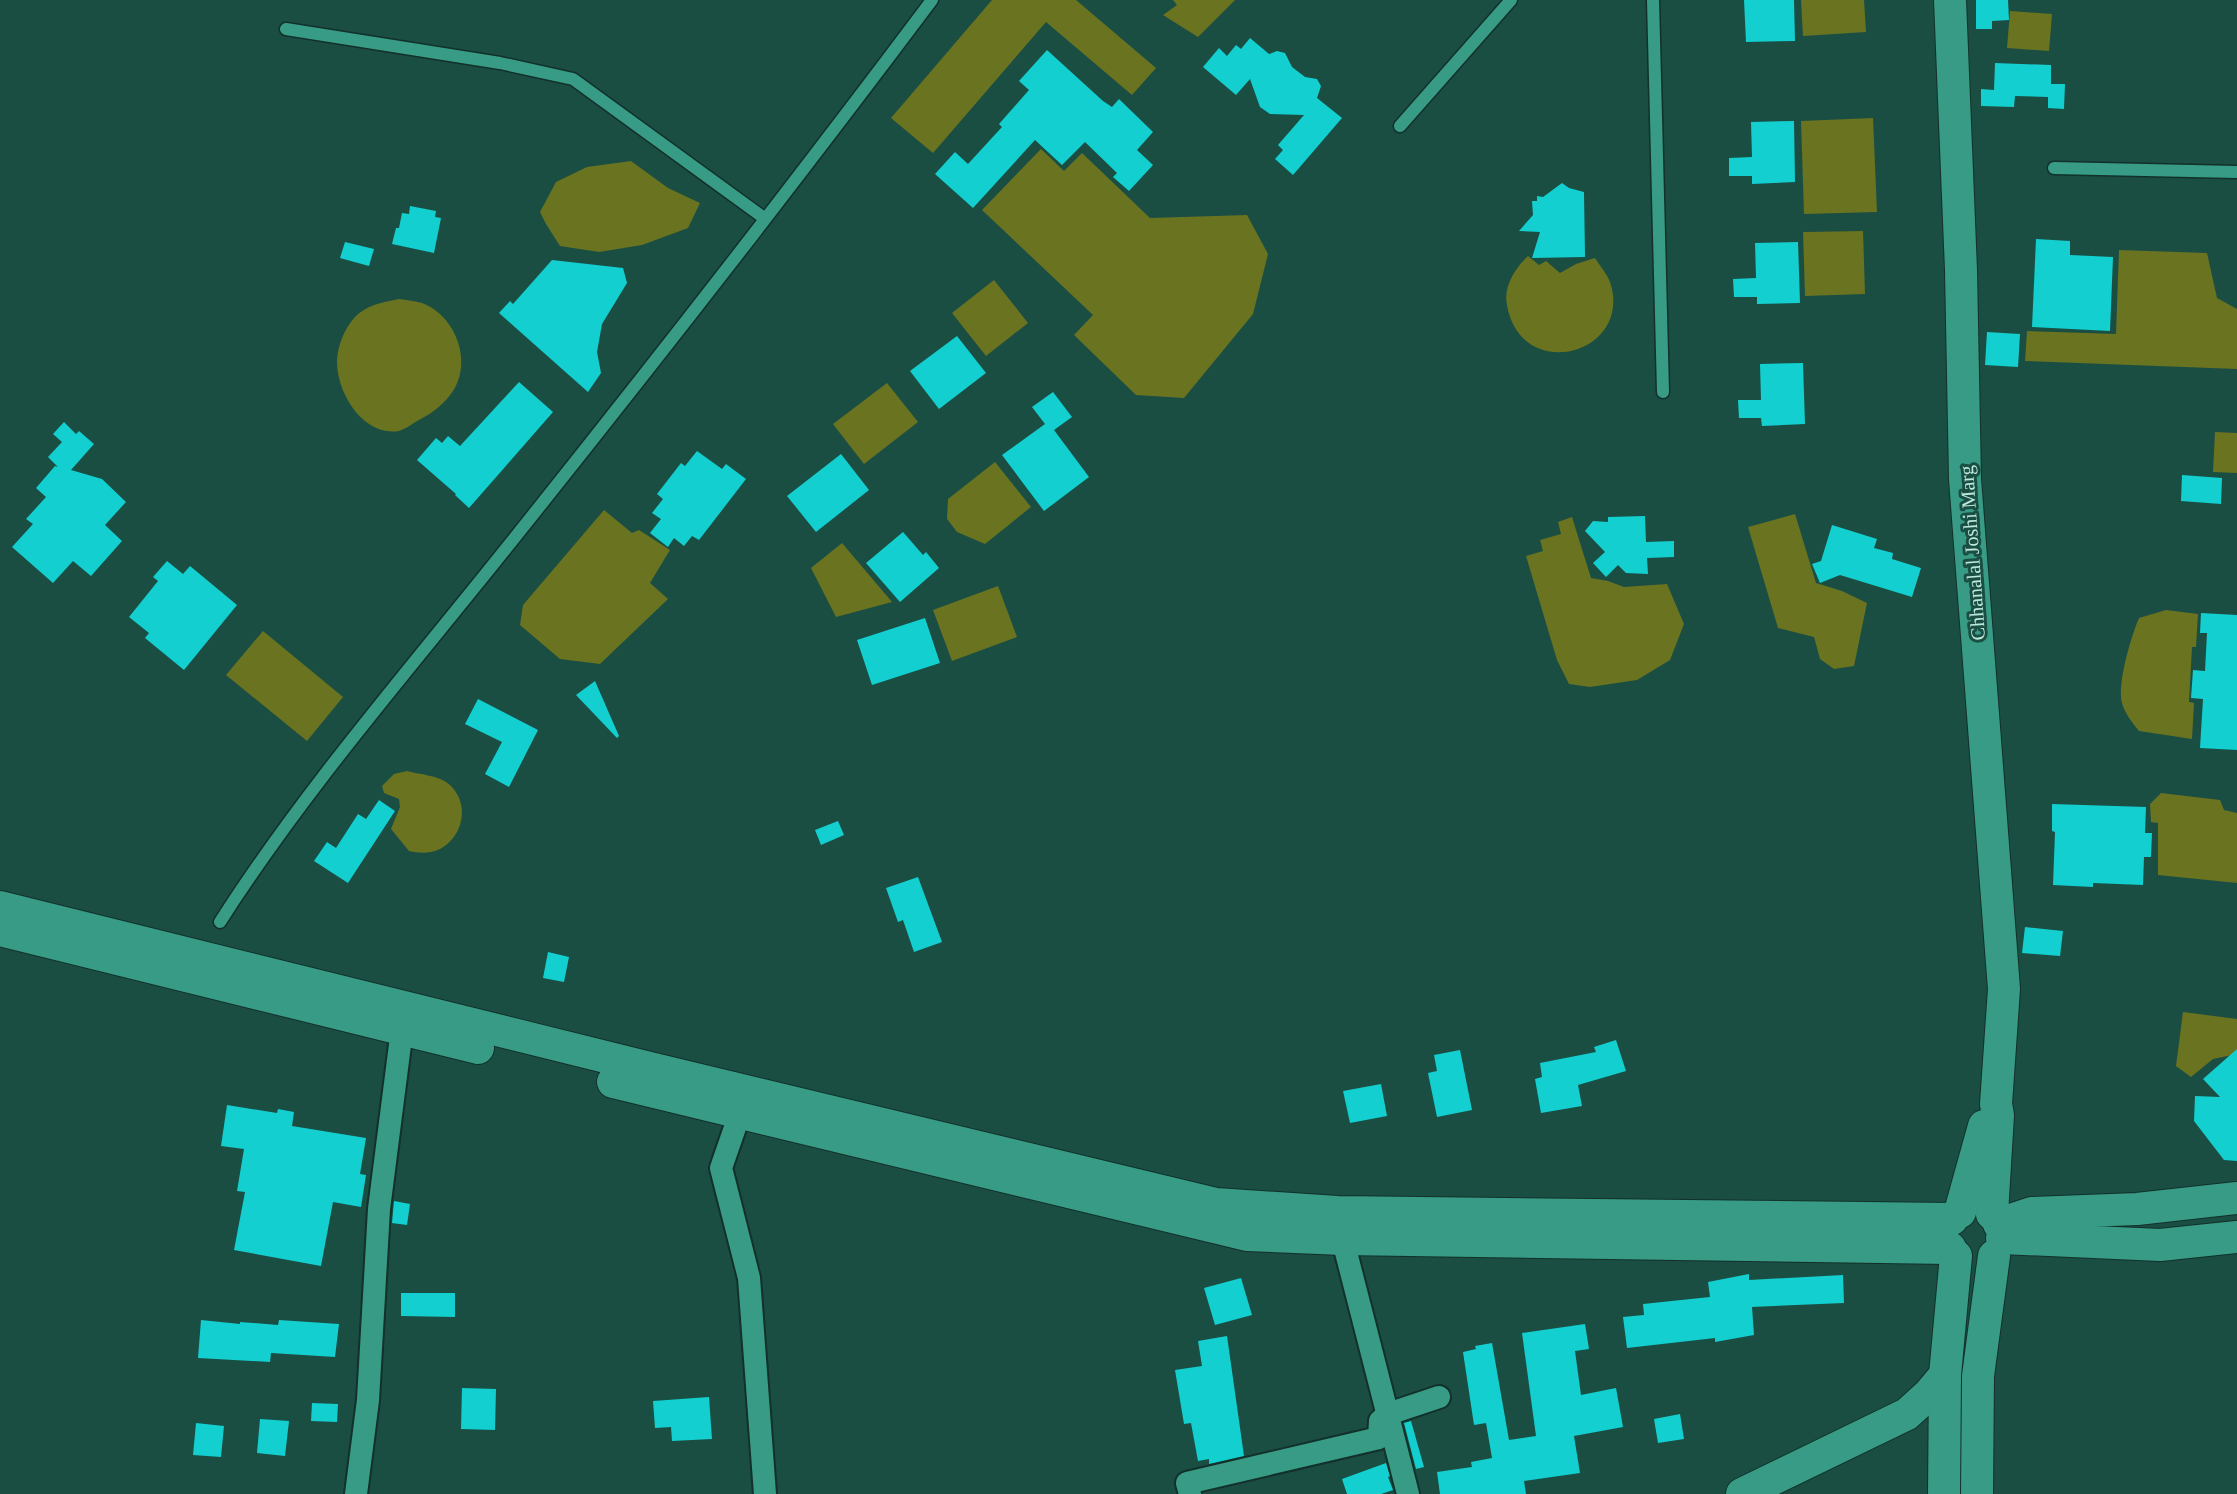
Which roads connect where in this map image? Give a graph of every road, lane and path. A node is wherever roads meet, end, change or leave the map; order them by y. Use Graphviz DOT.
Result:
graph roads {
  1 [pos="932,0"];
  2 [pos="1511,0"];
  3 [pos="1653,0"];
  4 [pos="1950,0"];
  5 [pos="286,29"];
  6 [pos="1400,126"];
  7 [pos="2054,168"];
  8 [pos="2237,172"];
  9 [pos="764,218"];
  10 [pos="1663,392"];
  11 [pos="0,907"];
  12 [pos="220,922"];
  13 [pos="0,930"];
  14 [pos="402,1029"];
  15 [pos="1995,1104"];
  16 [pos="740,1113"];
  17 [pos="2237,1198"];
  18 [pos="1340,1225"];
  19 [pos="1997,1233"];
  20 [pos="1955,1234"];
  21 [pos="2237,1237"];
  22 [pos="1945,1375"];
  23 [pos="1439,1397"];
  24 [pos="1388,1414"];
  25 [pos="356,1494"];
  26 [pos="765,1494"];
  27 [pos="1190,1494"];
  28 [pos="1408,1494"];
  29 [pos="1742,1494"];
  30 [pos="1944,1494"];
  31 [pos="1977,1494"];
  1 -- 9 [label="lane"];
  2 -- 6 [label="lane"];
  3 -- 10 [label="lane"];
  4 -- 15 [label="street, Chhanalal Joshi Marg"];
  5 -- 9 [label="lane"];
  7 -- 8 [label="lane"];
  9 -- 12 [label="lane"];
  11 -- 18 [label="street"];
  13 -- 14 [label="street"];
  14 -- 16 [label="street"];
  14 -- 25 [label="street"];
  15 -- 19 [label="street, Chhanalal Joshi Marg"];
  15 -- 20 [label="street, Chhanalal Joshi Marg"];
  16 -- 18 [label="street"];
  16 -- 26 [label="street"];
  17 -- 19 [label="street"];
  18 -- 20 [label="street"];
  18 -- 24 [label="street"];
  19 -- 20 [label="street"];
  19 -- 20 [label="street"];
  19 -- 21 [label="street"];
  19 -- 31 [label="street, Chhanalal Joshi Marg"];
  20 -- 22 [label="street, Chhanalal Joshi Marg"];
  22 -- 29 [label="street"];
  22 -- 30 [label="street, Chhanalal Joshi Marg"];
  23 -- 24 [label="street"];
  24 -- 27 [label="street"];
  24 -- 28 [label="street"];
}
